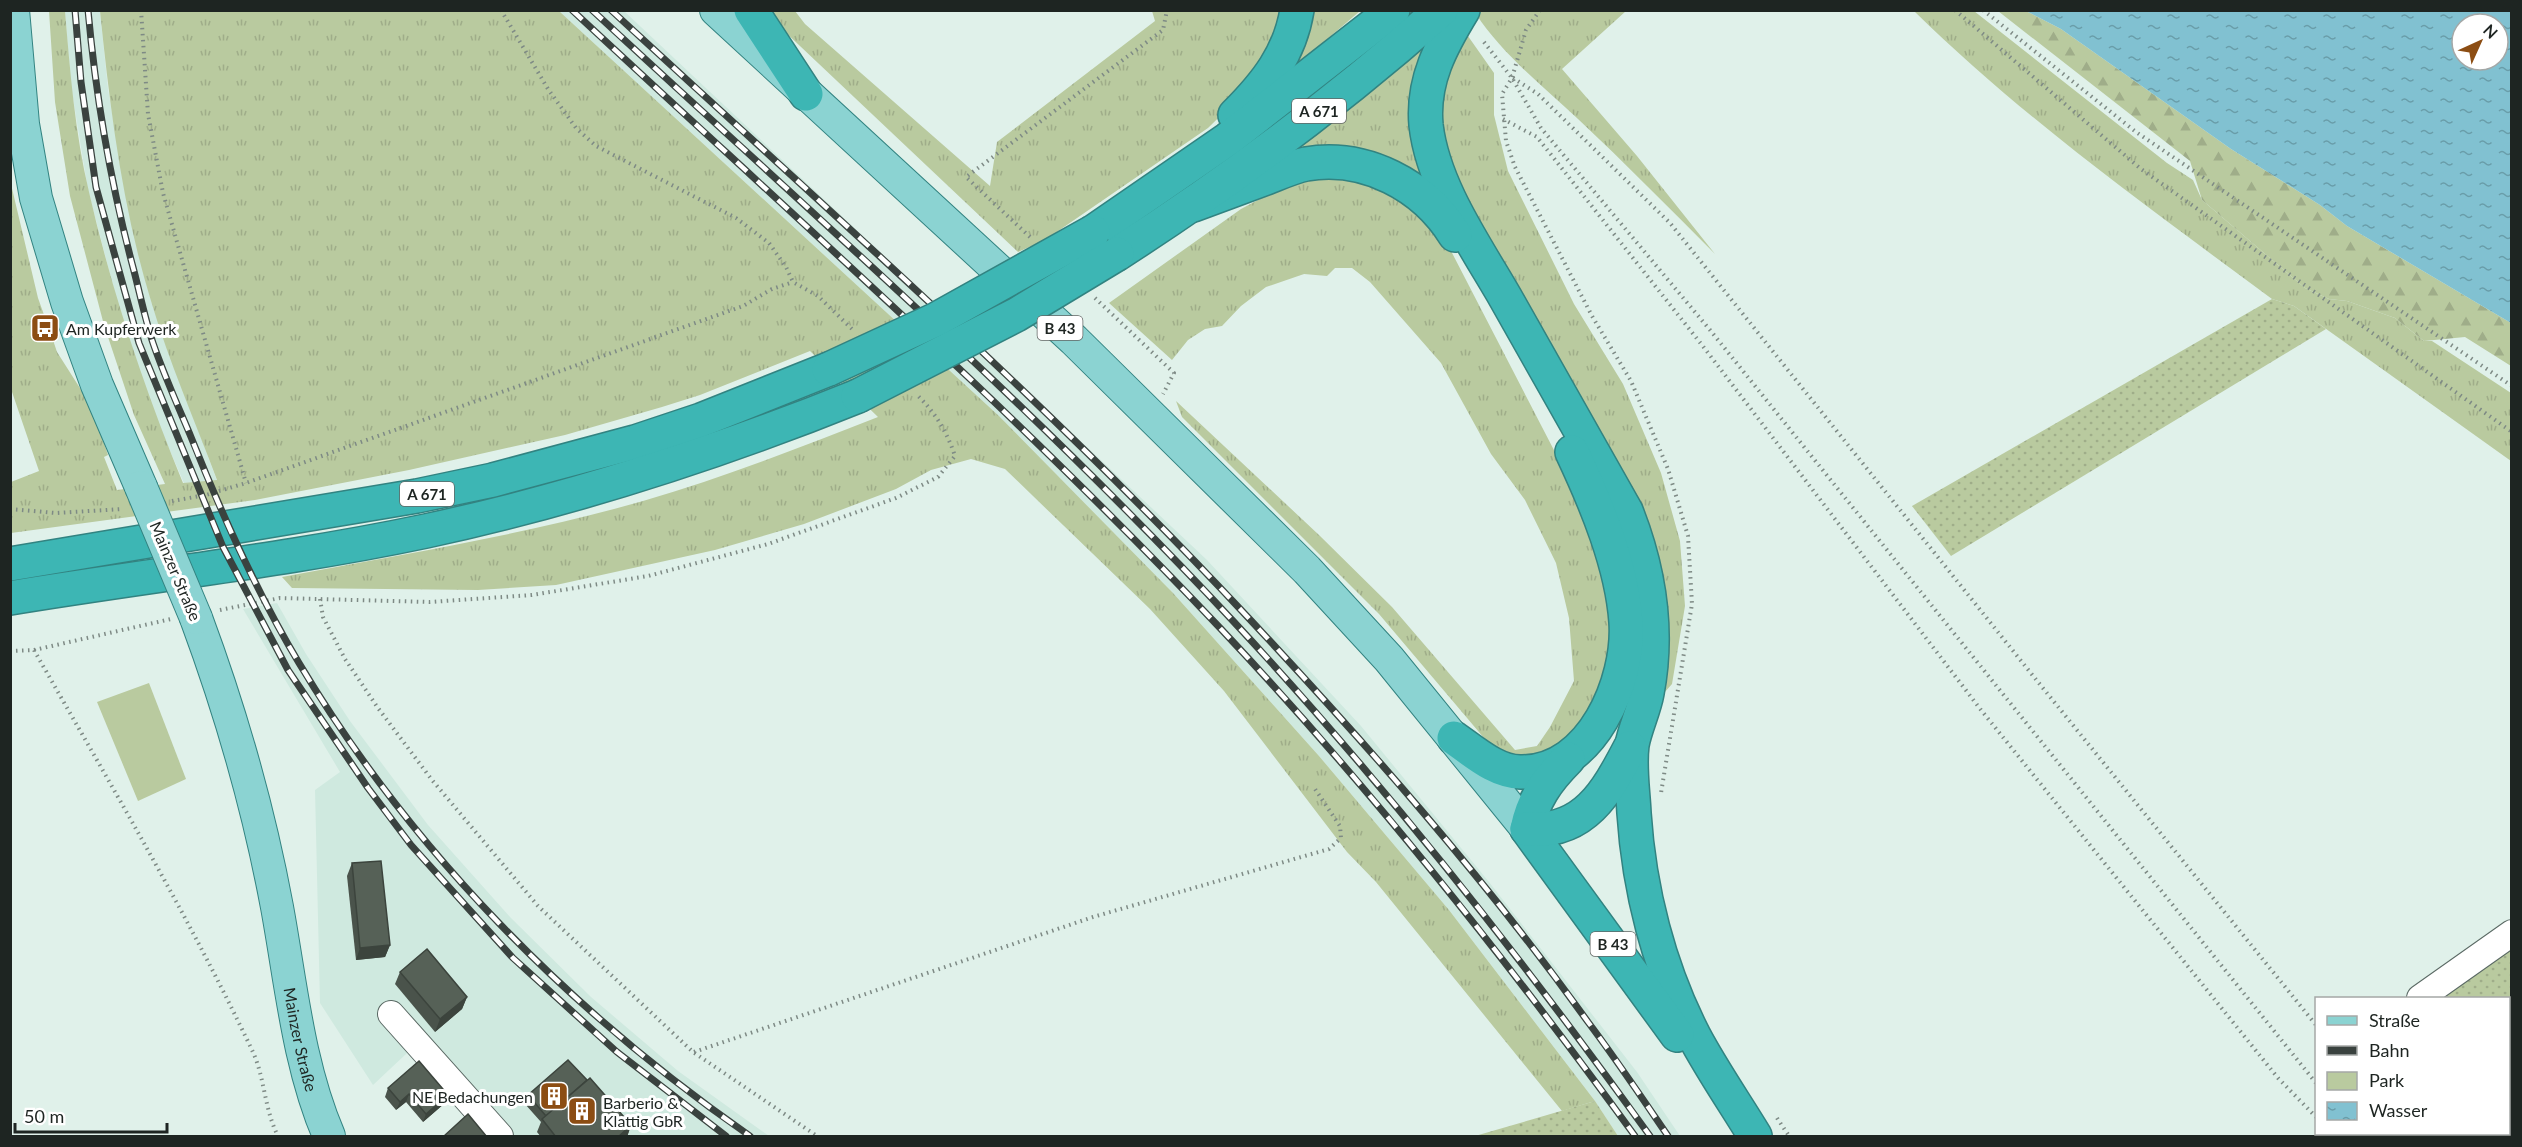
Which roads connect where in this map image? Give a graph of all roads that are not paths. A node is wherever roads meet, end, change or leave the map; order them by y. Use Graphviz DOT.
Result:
graph roads {
  1 [pos="13,10"];
  2 [pos="716,10"];
  3 [pos="751,10"];
  4 [pos="1297,10"];
  5 [pos="1393,10"];
  6 [pos="1441,10"];
  7 [pos="1463,10"];
  8 [pos="806,94"];
  9 [pos="15,120"];
  10 [pos="1171,180"];
  11 [pos="1193,205"];
  12 [pos="10,564"];
  13 [pos="10,598"];
  14 [pos="1454,738"];
  15 [pos="1632,744"];
  16 [pos="1568,759"];
  17 [pos="1527,829"];
  18 [pos="2511,933"];
  19 [pos="2423,997"];
  20 [pos="391,1014"];
  21 [pos="1695,1061"];
  22 [pos="329,1137"];
  23 [pos="500,1137"];
  24 [pos="1739,1137"];
  25 [pos="1754,1137"];
  1 -- 9 [label="main road, Mainzer Straße"];
  2 -- 8 [label="main road, B 43"];
  3 -- 8 [label="highway"];
  4 -- 10 [label="highway"];
  5 -- 10 [label="highway, A 671"];
  6 -- 11 [label="highway, A 671"];
  7 -- 15 [label="highway"];
  8 -- 14 [label="main road, B 43"];
  9 -- 22 [label="main road, Mainzer Straße, bridge"];
  10 -- 12 [label="highway, A 671, bridge"];
  11 -- 13 [label="highway, A 671, bridge"];
  11 -- 16 [label="highway"];
  14 -- 16 [label="highway"];
  14 -- 17 [label="main road, B 43"];
  15 -- 17 [label="highway"];
  15 -- 25 [label="highway"];
  16 -- 17 [label="highway"];
  17 -- 21 [label="highway, B 43"];
  18 -- 19 [label="street"];
  20 -- 23 [label="street"];
  21 -- 24 [label="highway, B 43"];
  21 -- 25 [label="highway, B 43"];
}
